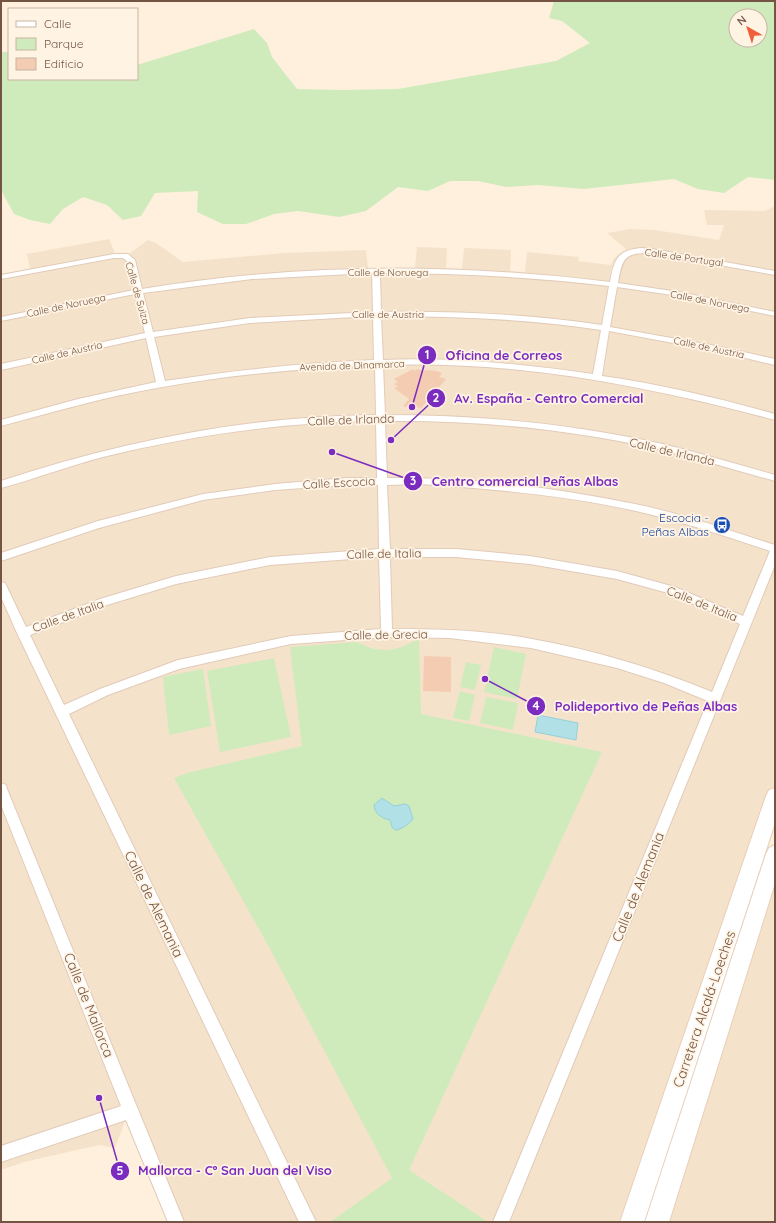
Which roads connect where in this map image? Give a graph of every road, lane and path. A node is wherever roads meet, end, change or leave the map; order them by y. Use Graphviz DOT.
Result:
graph roads {
  1 [pos="376,271"];
  2 [pos="775,273"];
  3 [pos="1,277"];
  4 [pos="614,285"];
  5 [pos="139,291"];
  6 [pos="377,314"];
  7 [pos="775,314"];
  8 [pos="1,319"];
  9 [pos="607,328"];
  10 [pos="150,335"];
  11 [pos="775,362"];
  12 [pos="378,363"];
  13 [pos="1,367"];
  14 [pos="597,377"];
  15 [pos="161,384"];
  16 [pos="775,417"];
  17 [pos="380,418"];
  18 [pos="1,423"];
  19 [pos="775,478"];
  20 [pos="383,481"];
  21 [pos="1,485"];
  22 [pos="775,551"];
  23 [pos="385,553"];
  24 [pos="1,557"];
  25 [pos="1,586"];
  26 [pos="746,622"];
  27 [pos="23,633"];
  28 [pos="387,633"];
  29 [pos="715,698"];
  30 [pos="61,712"];
  31 [pos="1,789"];
  32 [pos="775,796"];
  33 [pos="775,854"];
  34 [pos="130,1110"];
  35 [pos="1,1154"];
  36 [pos="176,1222"];
  37 [pos="308,1222"];
  38 [pos="500,1222"];
  39 [pos="632,1222"];
  40 [pos="657,1222"];
  1 -- 4 [label="street, Calle de Noruega"];
  1 -- 5 [label="street, Calle de Noruega"];
  1 -- 6 [label="street"];
  2 -- 4 [label="street, Calle de Portugal"];
  3 -- 5 [label="street, Calle de Suiza"];
  4 -- 7 [label="street, Calle de Noruega"];
  4 -- 9 [label="street, Calle de Portugal"];
  5 -- 8 [label="street, Calle de Noruega"];
  5 -- 10 [label="street, Calle de Suiza"];
  6 -- 9 [label="street, Calle de Austria"];
  6 -- 10 [label="street, Calle de Austria"];
  6 -- 12 [label="street"];
  9 -- 11 [label="street, Calle de Austria"];
  9 -- 14 [label="street, Calle de Portugal"];
  10 -- 13 [label="street, Calle de Austria"];
  10 -- 15 [label="street, Calle de Suiza"];
  12 -- 14 [label="street, Avenida de Dinamarca"];
  12 -- 15 [label="street, Avenida de Dinamarca"];
  12 -- 17 [label="street"];
  14 -- 16 [label="street, Avenida de Dinamarca"];
  15 -- 18 [label="street, Avenida de Dinamarca"];
  17 -- 19 [label="street, Calle de Irlanda"];
  17 -- 20 [label="street"];
  17 -- 21 [label="street, Calle de Irlanda"];
  20 -- 22 [label="street, Calle Escocia"];
  20 -- 23 [label="street"];
  20 -- 24 [label="street, Calle Escocia"];
  22 -- 26 [label="street, Calle de Alemania"];
  23 -- 26 [label="street, Calle de Italia"];
  23 -- 27 [label="street, Calle de Italia"];
  23 -- 28 [label="street"];
  25 -- 27 [label="street, Calle de Alemania"];
  26 -- 29 [label="street, Calle de Alemania"];
  27 -- 30 [label="street, Calle de Alemania"];
  28 -- 29 [label="street, Calle de Grecia"];
  28 -- 30 [label="street, Calle de Grecia"];
  29 -- 38 [label="street, Calle de Alemania"];
  30 -- 37 [label="street, Calle de Alemania"];
  31 -- 34 [label="street, Calle de Mallorca"];
  32 -- 39 [label="main road, Carretera Alcalá-Loeches"];
  33 -- 40 [label="main road, Carretera Alcalá-Loeches"];
  34 -- 35 [label="street"];
  34 -- 36 [label="street, Calle de Mallorca"];
}
